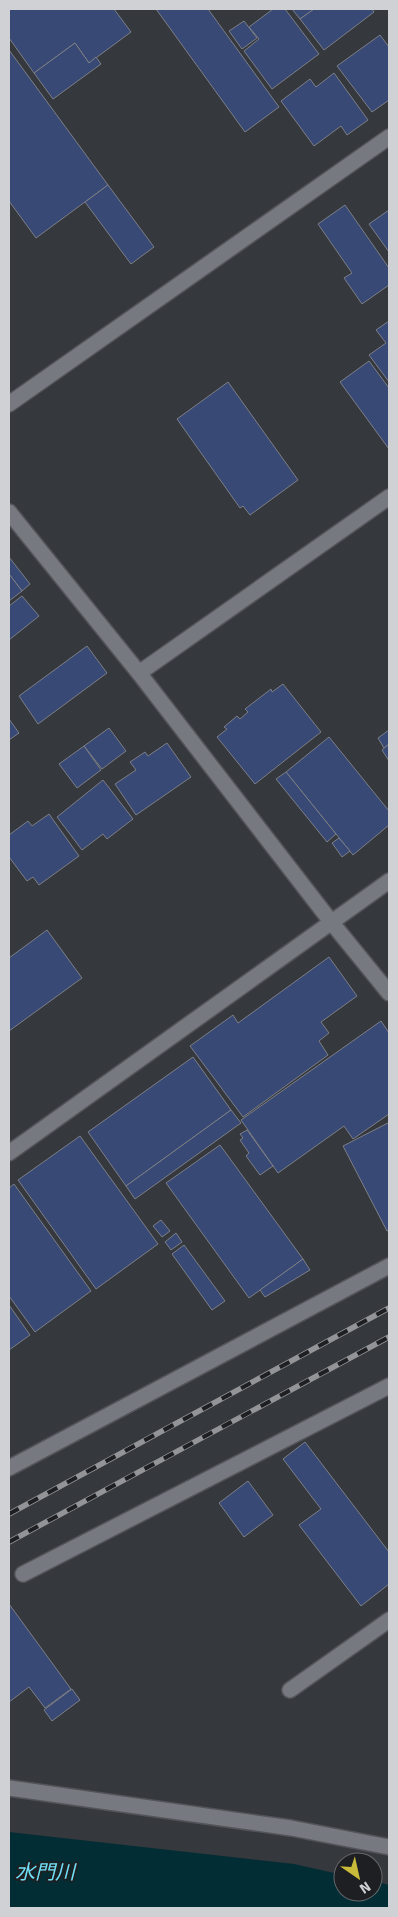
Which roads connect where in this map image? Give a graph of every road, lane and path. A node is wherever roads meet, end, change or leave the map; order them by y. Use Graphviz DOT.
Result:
graph roads {
  1 [pos="389,137"];
  2 [pos="9,404"];
  3 [pos="389,498"];
  4 [pos="9,512"];
  5 [pos="139,674"];
  6 [pos="389,882"];
  7 [pos="332,923"];
  8 [pos="389,993"];
  9 [pos="9,1153"];
  10 [pos="389,1266"];
  11 [pos="389,1386"];
  12 [pos="9,1468"];
  13 [pos="23,1574"];
  14 [pos="389,1620"];
  15 [pos="290,1690"];
  16 [pos="9,1788"];
  17 [pos="389,1847"];
  1 -- 2 [label="street"];
  3 -- 5 [label="street"];
  4 -- 5 [label="street"];
  5 -- 7 [label="street"];
  6 -- 7 [label="street"];
  7 -- 8 [label="street"];
  7 -- 9 [label="street"];
  10 -- 12 [label="street"];
  11 -- 13 [label="street"];
  14 -- 15 [label="street"];
  16 -- 17 [label="street"];
}
